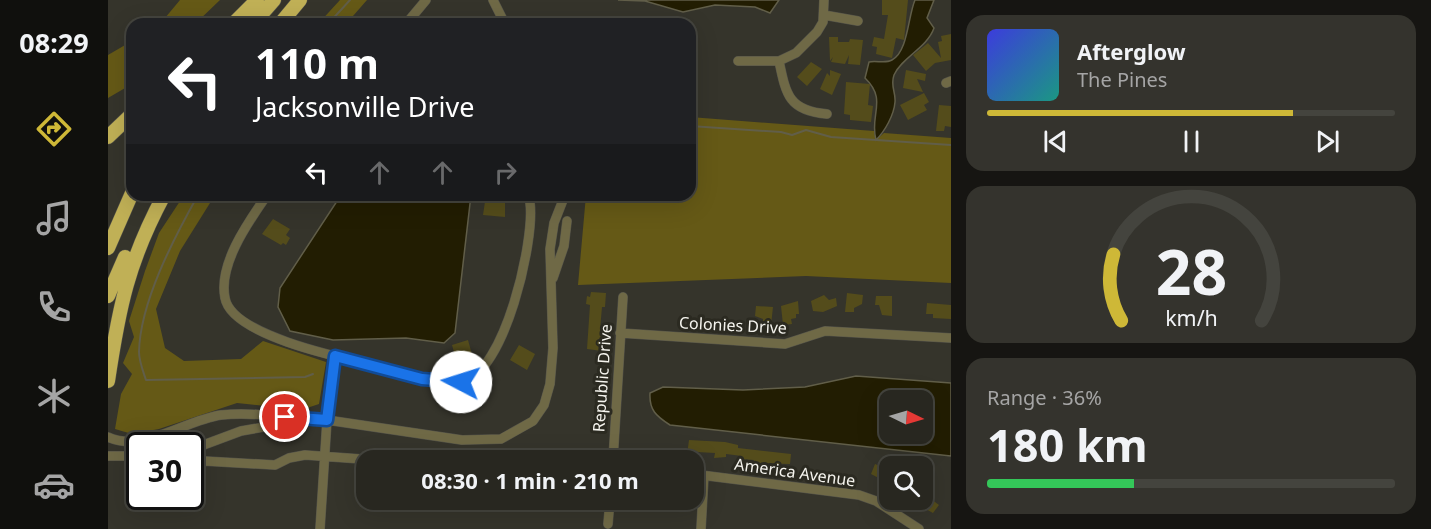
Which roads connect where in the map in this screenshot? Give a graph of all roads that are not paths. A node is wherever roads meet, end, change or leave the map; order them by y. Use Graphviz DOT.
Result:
graph roads {
  1 [pos="257,0"];
  2 [pos="274,0"];
  3 [pos="300,0"];
  4 [pos="426,0"];
  5 [pos="492,0"];
  6 [pos="824,0"];
  7 [pos="824,15"];
  8 [pos="239,18"];
  9 [pos="258,18"];
  10 [pos="285,18"];
  11 [pos="411,18"];
  12 [pos="502,18"];
  13 [pos="858,21"];
  14 [pos="738,61"];
  15 [pos="779,61"];
  16 [pos="827,114"];
  17 [pos="126,120"];
  18 [pos="108,137"];
  19 [pos="129,201"];
  20 [pos="153,201"];
  21 [pos="161,201"];
  22 [pos="264,201"];
  23 [pos="563,201"];
  24 [pos="530,203"];
  25 [pos="561,205"];
  26 [pos="108,248"];
  27 [pos="553,278"];
  28 [pos="108,296"];
  29 [pos="623,297"];
  30 [pos="620,333"];
  31 [pos="951,338"];
  32 [pos="335,356"];
  33 [pos="108,381"];
  34 [pos="305,420"];
  35 [pos="327,420"];
  36 [pos="108,437"];
  37 [pos="204,445"];
  38 [pos="614,450"];
  39 [pos="108,456"];
  40 [pos="126,456"];
  41 [pos="326,456"];
  42 [pos="356,458"];
  43 [pos="204,461"];
  44 [pos="704,475"];
  45 [pos="609,510"];
  46 [pos="701,510"];
  47 [pos="608,524"];
  48 [pos="913,528"];
  49 [pos="320,529"];
  50 [pos="700,529"];
  1 -- 8 [label="highway"];
  2 -- 9 [label="highway"];
  3 -- 10 [label="highway"];
  4 -- 11 [label="street"];
  5 -- 12 [label="street"];
  6 -- 7 [label="street"];
  7 -- 13 [label="street"];
  7 -- 15 [label="street"];
  14 -- 15 [label="street"];
  15 -- 16 [label="street"];
  17 -- 18 [label="highway"];
  19 -- 26 [label="highway"];
  20 -- 28 [label="highway"];
  21 -- 33 [label="highway"];
  22 -- 32 [label="street"];
  23 -- 25 [label="street"];
  24 -- 32 [label="street"];
  25 -- 27 [label="street"];
  25 -- 27 [label="street"];
  27 -- 35 [label="street"];
  29 -- 30 [label="street, Republic Drive"];
  30 -- 31 [label="street, Colonies Drive"];
  30 -- 38 [label="street, Republic Drive"];
  32 -- 35 [label="street"];
  34 -- 35 [label="street"];
  34 -- 36 [label="street"];
  34 -- 37 [label="street"];
  35 -- 41 [label="street"];
  39 -- 40 [label="street"];
  41 -- 42 [label="street"];
  41 -- 43 [label="street"];
  41 -- 49 [label="street"];
  44 -- 48 [label="street, America Avenue"];
  45 -- 47 [label="street"];
  46 -- 50 [label="street"];
}
